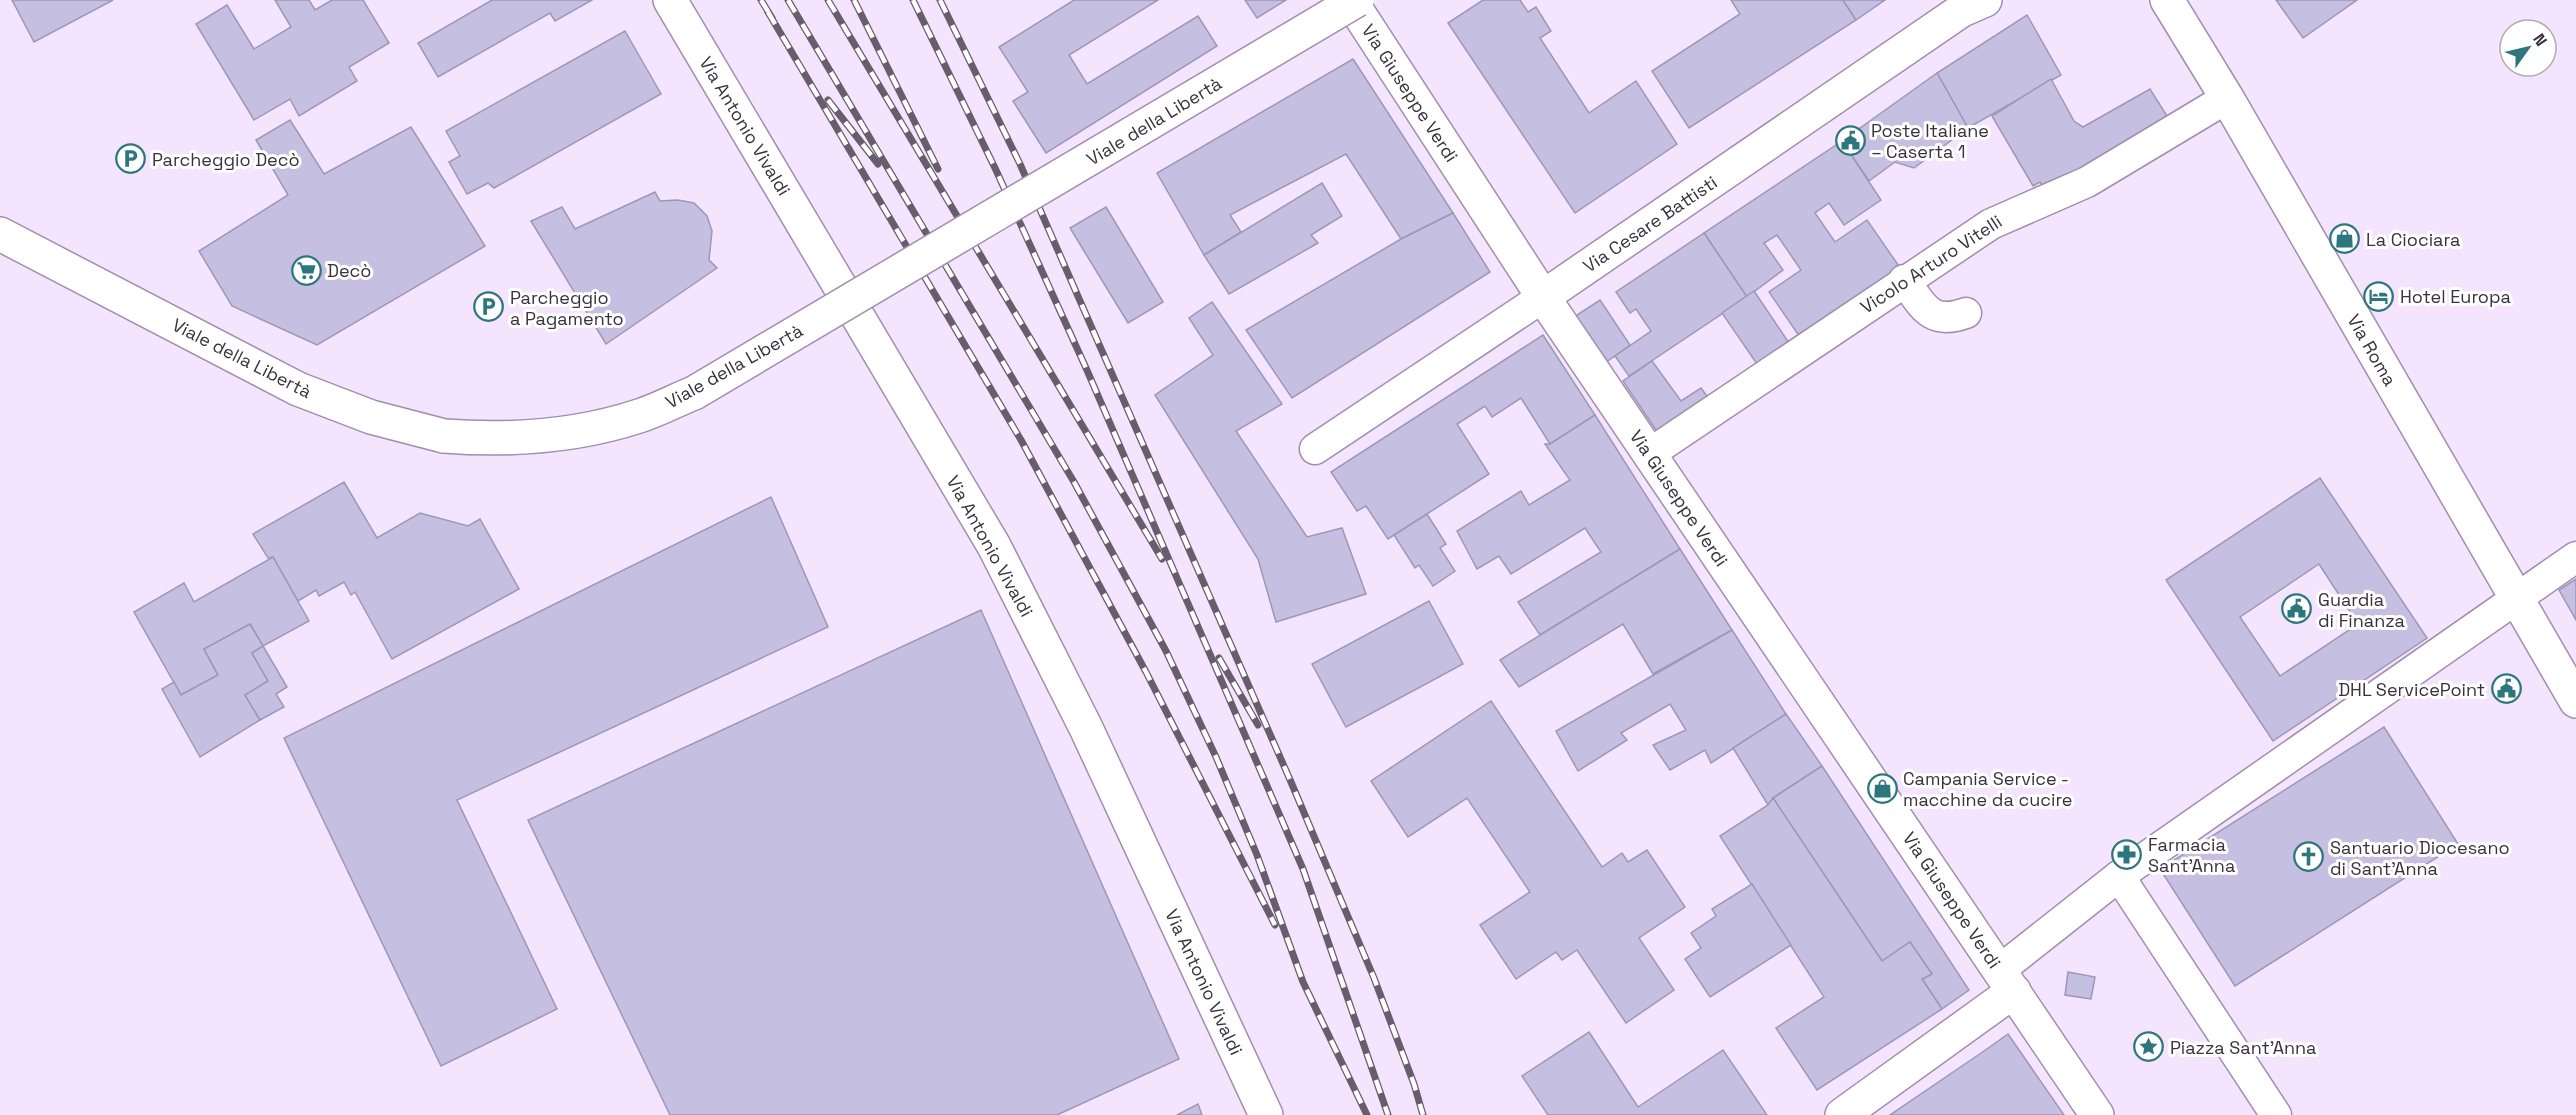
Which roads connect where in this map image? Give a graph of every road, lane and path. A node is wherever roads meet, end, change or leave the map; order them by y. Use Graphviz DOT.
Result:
graph roads {
  1 [pos="670,0"];
  2 [pos="1350,0"];
  3 [pos="1357,0"];
  4 [pos="2167,0"];
  5 [pos="1972,3"];
  6 [pos="2227,98"];
  7 [pos="0,234"];
  8 [pos="1904,280"];
  9 [pos="1543,297"];
  10 [pos="1966,313"];
  11 [pos="1315,449"];
  12 [pos="1649,453"];
  13 [pos="2576,556"];
  14 [pos="2516,600"];
  15 [pos="2576,701"];
  16 [pos="2119,876"];
  17 [pos="2007,981"];
  18 [pos="1266,1115"];
  19 [pos="1842,1115"];
  20 [pos="2097,1115"];
  21 [pos="2276,1115"];
  1 -- 18 [label="street, Via Antonio Vivaldi"];
  2 -- 9 [label="street, Via Giuseppe Verdi"];
  3 -- 7 [label="street, Viale della Libertà, bridge"];
  4 -- 6 [label="street, Via Roma"];
  5 -- 9 [label="street, Via Cesare Battisti"];
  6 -- 8 [label="street, Vicolo Arturo Vitelli"];
  6 -- 14 [label="street, Via Roma"];
  8 -- 10 [label="street"];
  8 -- 12 [label="street, Vicolo Arturo Vitelli"];
  9 -- 11 [label="street, Via Cesare Battisti"];
  9 -- 12 [label="street, Via Giuseppe Verdi"];
  12 -- 17 [label="street, Via Giuseppe Verdi"];
  13 -- 14 [label="street"];
  14 -- 15 [label="street, Via Roma"];
  14 -- 16 [label="street"];
  16 -- 17 [label="street"];
  16 -- 21 [label="street"];
  17 -- 19 [label="street"];
  17 -- 20 [label="street"];
}
